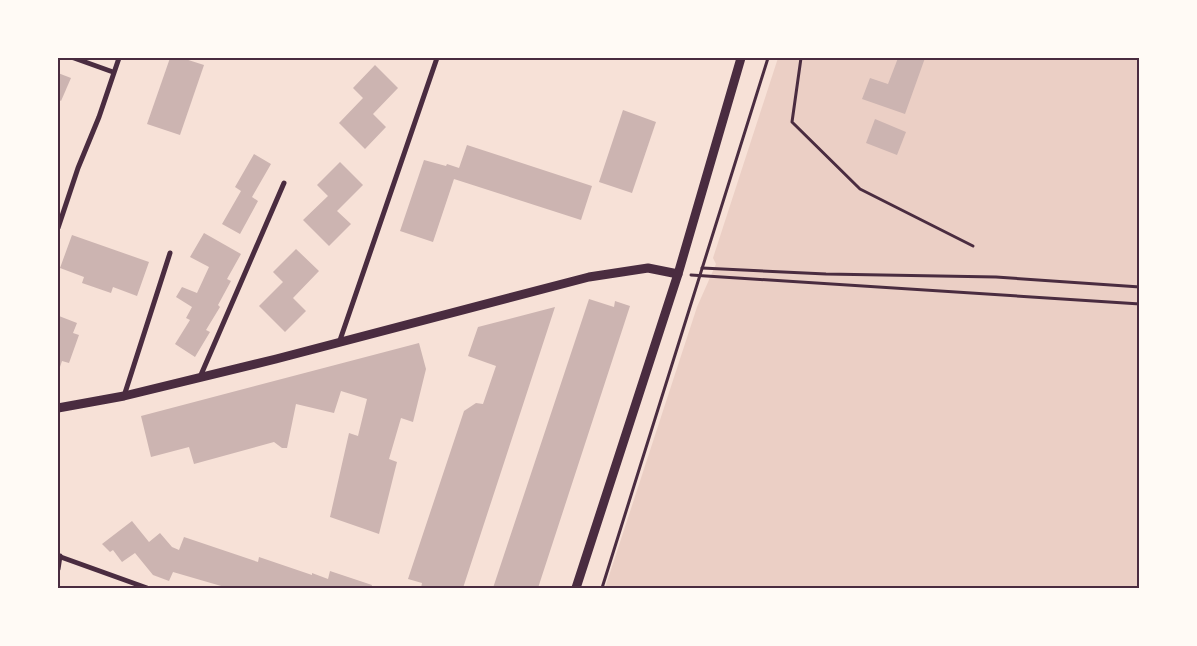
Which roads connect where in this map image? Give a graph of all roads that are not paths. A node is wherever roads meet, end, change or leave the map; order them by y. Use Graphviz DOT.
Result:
graph roads {
  1 [pos="74,58"];
  2 [pos="119,58"];
  3 [pos="437,58"];
  4 [pos="740,58"];
  5 [pos="113,72"];
  6 [pos="284,183"];
  7 [pos="58,228"];
  8 [pos="170,254"];
  9 [pos="678,274"];
  10 [pos="340,343"];
  11 [pos="200,378"];
  12 [pos="124,396"];
  13 [pos="58,408"];
  14 [pos="59,556"];
  15 [pos="58,569"];
  16 [pos="147,588"];
  17 [pos="576,588"];
  1 -- 5 [label="street"];
  2 -- 5 [label="street"];
  3 -- 10 [label="street"];
  4 -- 9 [label="street"];
  5 -- 7 [label="street"];
  6 -- 11 [label="street"];
  8 -- 12 [label="street"];
  9 -- 10 [label="street"];
  9 -- 17 [label="street"];
  10 -- 11 [label="street"];
  11 -- 12 [label="street"];
  12 -- 13 [label="street"];
  14 -- 15 [label="street"];
  14 -- 16 [label="street"];
}
